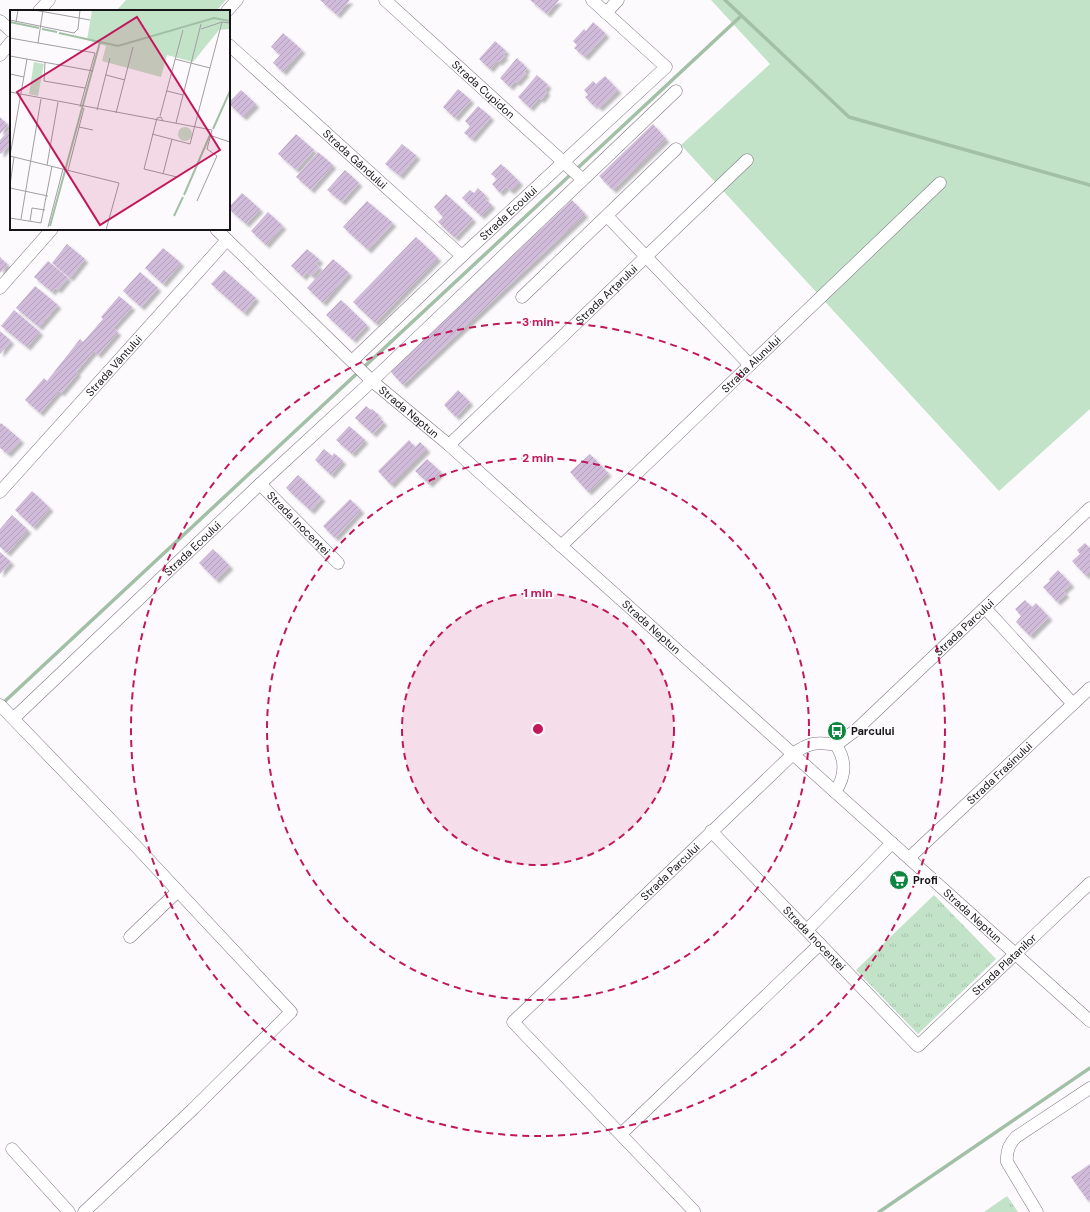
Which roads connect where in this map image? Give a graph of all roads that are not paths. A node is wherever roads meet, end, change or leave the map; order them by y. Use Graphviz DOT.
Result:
graph roads {
  1 [pos="49,0"];
  2 [pos="236,0"];
  3 [pos="385,0"];
  4 [pos="592,0"];
  5 [pos="618,0"];
  6 [pos="40,10"];
  7 [pos="228,10"];
  8 [pos="606,13"];
  9 [pos="0,21"];
  10 [pos="10,31"];
  11 [pos="10,43"];
  12 [pos="230,46"];
  13 [pos="0,55"];
  14 [pos="676,91"];
  15 [pos="676,149"];
  16 [pos="747,160"];
  17 [pos="565,164"];
  18 [pos="579,177"];
  19 [pos="940,182"];
  20 [pos="607,216"];
  21 [pos="51,230"];
  22 [pos="217,230"];
  23 [pos="227,240"];
  24 [pos="462,256"];
  25 [pos="646,256"];
  26 [pos="0,288"];
  27 [pos="522,297"];
  28 [pos="355,363"];
  29 [pos="750,365"];
  30 [pos="369,378"];
  31 [pos="449,445"];
  32 [pos="260,484"];
  33 [pos="0,492"];
  34 [pos="1090,508"];
  35 [pos="561,546"];
  36 [pos="338,563"];
  37 [pos="985,608"];
  38 [pos="1090,688"];
  39 [pos="1073,704"];
  40 [pos="0,705"];
  41 [pos="14,718"];
  42 [pos="836,745"];
  43 [pos="793,754"];
  44 [pos="835,792"];
  45 [pos="712,831"];
  46 [pos="892,843"];
  47 [pos="909,858"];
  48 [pos="1090,883"];
  49 [pos="178,891"];
  50 [pos="807,930"];
  51 [pos="130,937"];
  52 [pos="820,944"];
  53 [pos="1015,953"];
  54 [pos="1090,1020"];
  55 [pos="918,1046"];
  56 [pos="1090,1088"];
  57 [pos="621,1134"];
  58 [pos="12,1149"];
  59 [pos="694,1211"];
  60 [pos="69,1212"];
  61 [pos="84,1212"];
  62 [pos="1037,1212"];
  1 -- 6 [label="street"];
  2 -- 7 [label="street"];
  3 -- 17 [label="street, Strada Cupidon"];
  4 -- 8 [label="street"];
  5 -- 8 [label="street"];
  8 -- 17 [label="street, Strada Ecoului"];
  9 -- 10 [label="street"];
  11 -- 13 [label="street"];
  12 -- 24 [label="street, Strada Gândului"];
  14 -- 18 [label="street, Strada Ecoului"];
  15 -- 20 [label="street"];
  16 -- 25 [label="street, Strada Arțarului"];
  17 -- 18 [label="street, Strada Cupidon"];
  17 -- 24 [label="street, Strada Ecoului"];
  18 -- 30 [label="street, Strada Ecoului"];
  19 -- 29 [label="street, Strada Alunului"];
  20 -- 25 [label="street"];
  20 -- 27 [label="street"];
  21 -- 26 [label="street"];
  22 -- 23 [label="street, Strada Neptun"];
  23 -- 28 [label="street, Strada Neptun"];
  23 -- 33 [label="street, Strada Vântului"];
  24 -- 28 [label="street, Strada Ecoului"];
  25 -- 29 [label="street"];
  25 -- 31 [label="street, Strada Arțarului"];
  28 -- 30 [label="street, Strada Neptun"];
  29 -- 35 [label="street, Strada Alunului"];
  30 -- 31 [label="street, Strada Neptun"];
  30 -- 32 [label="street, Strada Ecoului"];
  31 -- 35 [label="street, Strada Neptun"];
  32 -- 36 [label="street, Strada Inocenței"];
  32 -- 41 [label="street, Strada Ecoului"];
  34 -- 37 [label="street, Strada Parcului"];
  35 -- 43 [label="street, Strada Neptun"];
  37 -- 39 [label="street"];
  37 -- 42 [label="street, Strada Parcului"];
  38 -- 39 [label="street, Strada Frasinului"];
  39 -- 47 [label="street, Strada Frasinului"];
  40 -- 41 [label="street"];
  41 -- 49 [label="street"];
  42 -- 43 [label="street, Strada Parcului"];
  42 -- 44 [label="street"];
  43 -- 44 [label="street, Strada Neptun"];
  43 -- 45 [label="street, Strada Parcului"];
  44 -- 46 [label="street, Strada Neptun"];
  45 -- 50 [label="street, Strada Inocenței"];
  45 -- 57 [label="street, Strada Parcului"];
  46 -- 47 [label="street, Strada Neptun"];
  46 -- 50 [label="street"];
  47 -- 53 [label="street, Strada Neptun"];
  48 -- 53 [label="street, Strada Platanilor"];
  49 -- 51 [label="street"];
  49 -- 61 [label="street"];
  50 -- 52 [label="street, Strada Inocenței"];
  52 -- 55 [label="street, Strada Inocenței"];
  52 -- 57 [label="street"];
  53 -- 54 [label="street, Strada Neptun"];
  53 -- 55 [label="street, Strada Platanilor"];
  56 -- 62 [label="street"];
  57 -- 59 [label="street"];
  58 -- 60 [label="street"];
}
